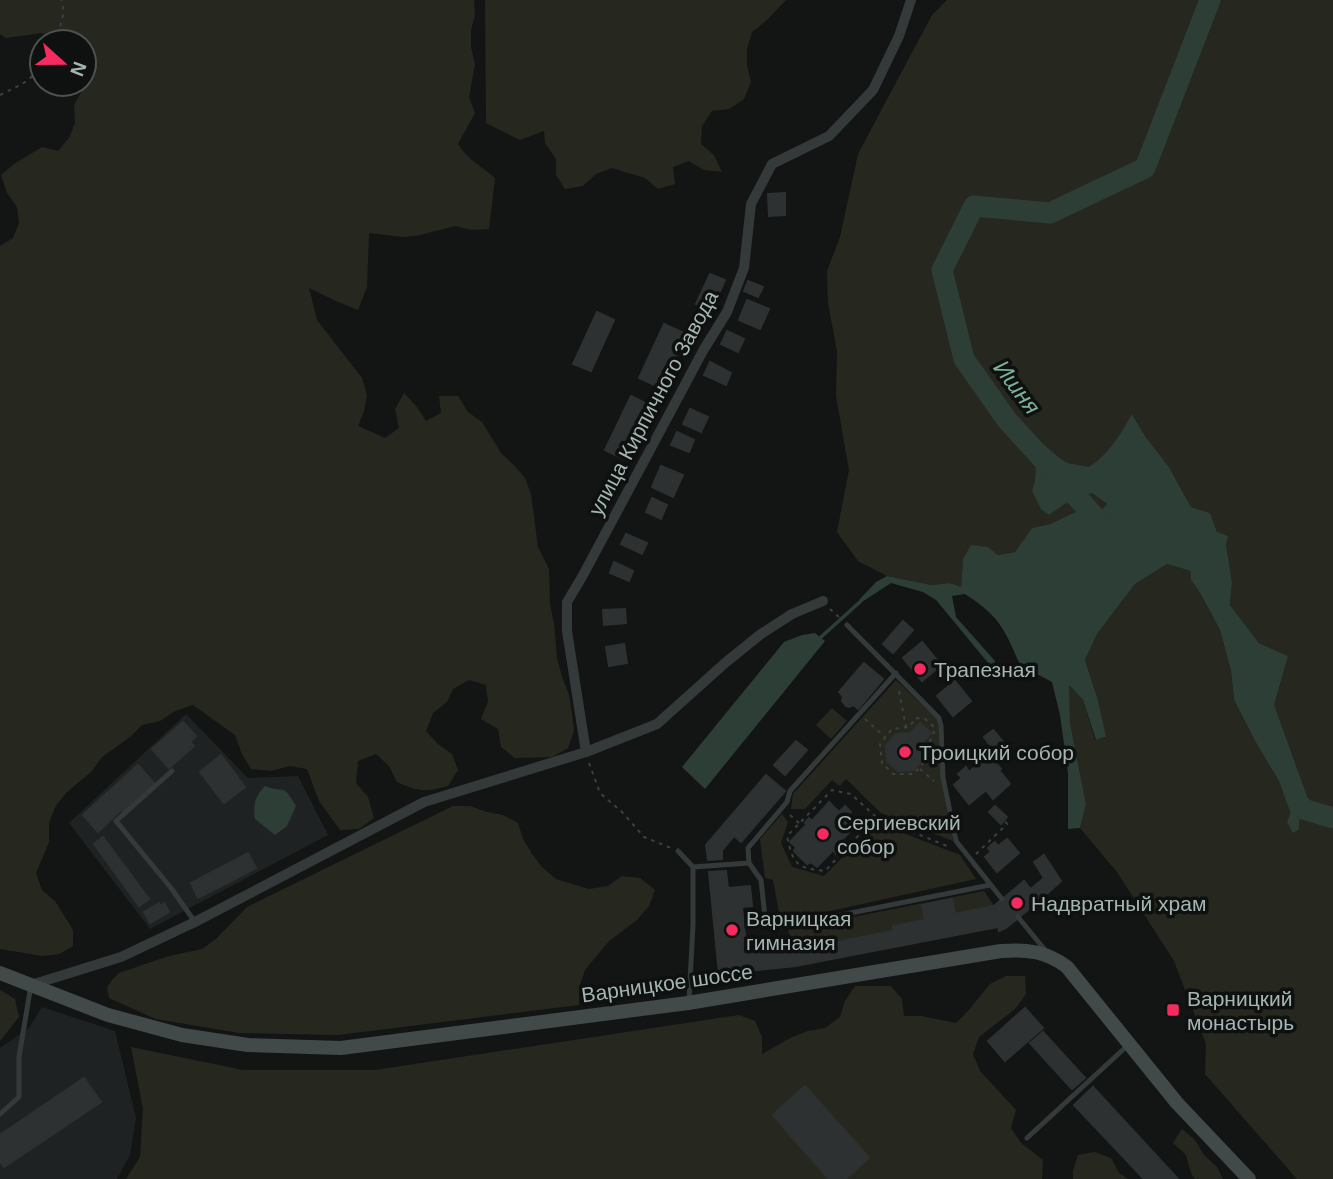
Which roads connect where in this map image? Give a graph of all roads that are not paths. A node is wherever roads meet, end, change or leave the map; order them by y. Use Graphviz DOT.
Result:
graph roads {
  1 [pos="911,0"];
  2 [pos="823,601"];
  3 [pos="847,625"];
  4 [pos="896,673"];
  5 [pos="586,752"];
  6 [pos="172,771"];
  7 [pos="678,851"];
  8 [pos="749,863"];
  9 [pos="693,867"];
  10 [pos="990,885"];
  11 [pos="1002,899"];
  12 [pos="1018,918"];
  13 [pos="195,922"];
  14 [pos="1049,956"];
  15 [pos="0,973"];
  16 [pos="31,985"];
  17 [pos="688,1003"];
  18 [pos="1129,1044"];
  19 [pos="0,1114"];
  20 [pos="1027,1138"];
  21 [pos="1249,1179"];
  1 -- 5 [label="street, улица Кирпичного Завода"];
  2 -- 5 [label="street"];
  3 -- 4 [label="lane"];
  4 -- 8 [label="lane"];
  4 -- 10 [label="lane"];
  5 -- 13 [label="street"];
  6 -- 13 [label="lane"];
  7 -- 9 [label="lane"];
  8 -- 9 [label="lane"];
  8 -- 10 [label="lane"];
  9 -- 17 [label="lane"];
  10 -- 11 [label="lane"];
  12 -- 14 [label="lane"];
  13 -- 16 [label="street"];
  14 -- 17 [label="street, Варницкое шоссе"];
  14 -- 18 [label="street"];
  15 -- 16 [label="street, Варницкое шоссе"];
  16 -- 17 [label="street, Варницкое шоссе"];
  16 -- 19 [label="lane"];
  18 -- 20 [label="lane"];
  18 -- 21 [label="street"];
}
